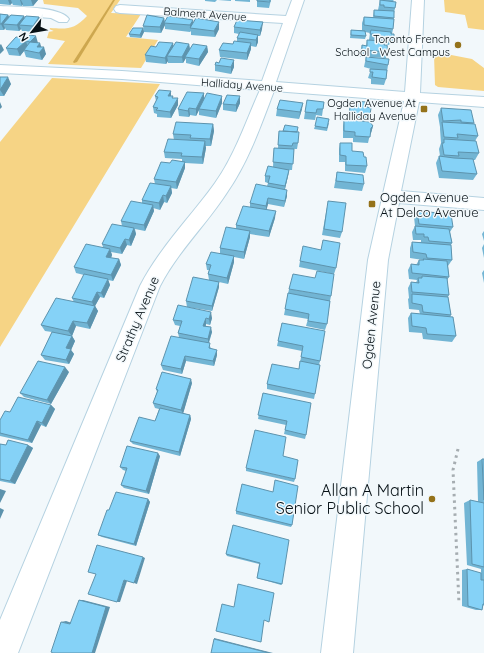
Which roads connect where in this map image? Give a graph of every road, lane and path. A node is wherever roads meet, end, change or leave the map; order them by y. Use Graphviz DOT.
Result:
graph roads {
  1 [pos="298,0"];
  2 [pos="418,0"];
  3 [pos="120,9"];
  4 [pos="0,10"];
  5 [pos="63,20"];
  6 [pos="290,20"];
  7 [pos="0,69"];
  8 [pos="268,87"];
  9 [pos="412,97"];
  10 [pos="484,102"];
  11 [pos="392,196"];
  12 [pos="484,204"];
  13 [pos="458,449"];
  14 [pos="459,604"];
  15 [pos="2,653"];
  16 [pos="337,653"];
  1 -- 6 [label="street, Strathy Avenue"];
  2 -- 9 [label="street, Ogden Avenue"];
  3 -- 6 [label="street, Balment Avenue"];
  4 -- 5 [label="street"];
  6 -- 8 [label="street, Strathy Avenue"];
  7 -- 8 [label="street, Halliday Avenue"];
  8 -- 9 [label="street, Halliday Avenue"];
  8 -- 15 [label="street, Strathy Avenue"];
  9 -- 10 [label="street, Halliday Avenue"];
  9 -- 11 [label="street, Ogden Avenue"];
  11 -- 12 [label="street"];
  11 -- 16 [label="street, Ogden Avenue"];
  13 -- 14 [label="path"];
}
